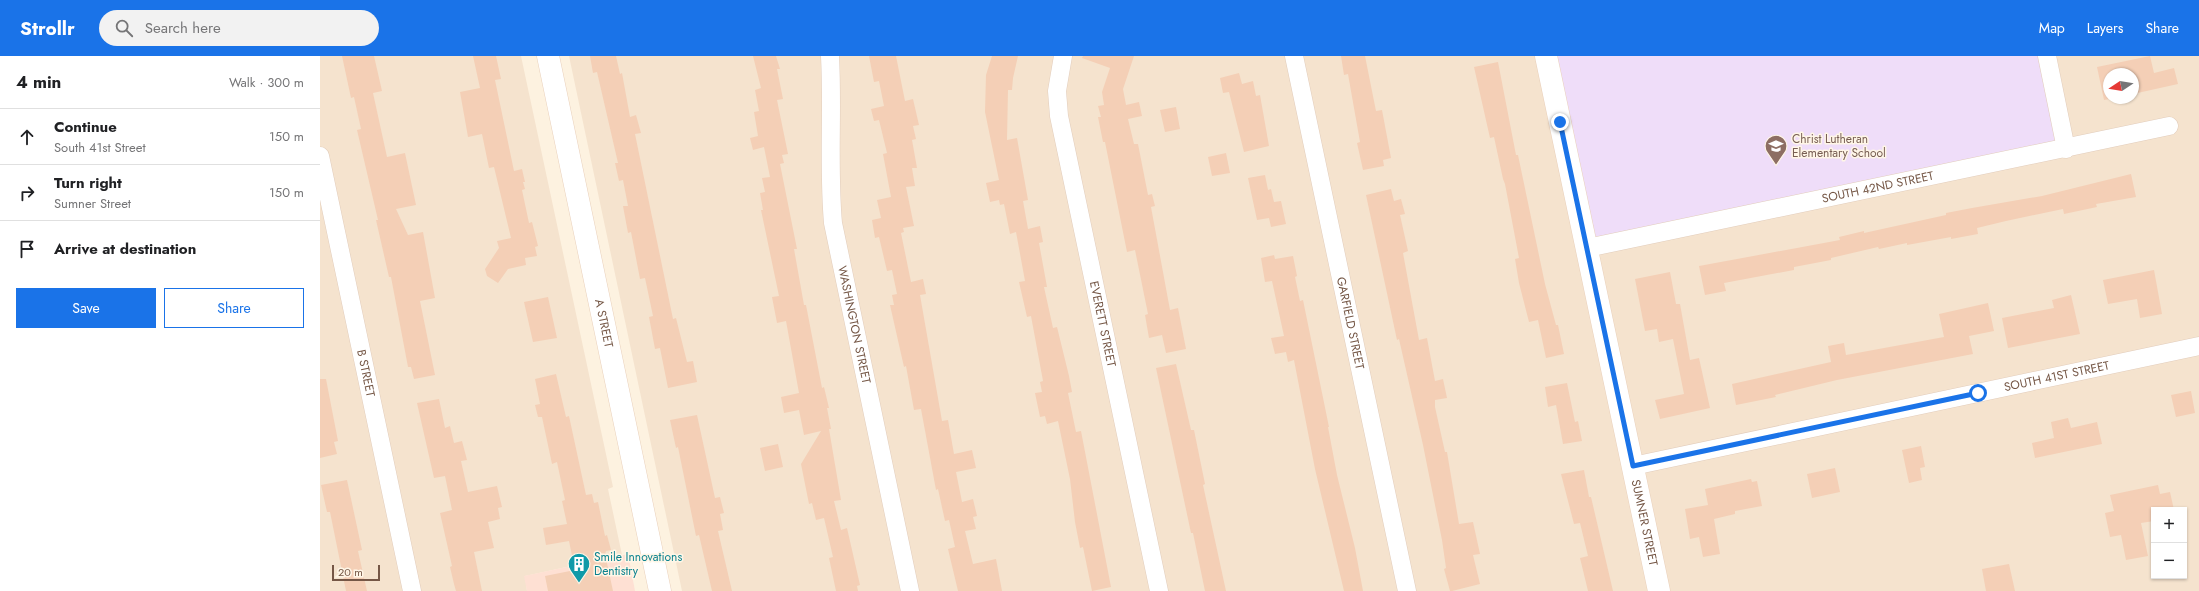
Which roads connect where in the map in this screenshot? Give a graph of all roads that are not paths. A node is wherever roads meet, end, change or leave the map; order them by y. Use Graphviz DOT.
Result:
graph roads {
  1 [pos="548,56"];
  2 [pos="830,56"];
  3 [pos="1063,56"];
  4 [pos="1294,56"];
  5 [pos="1546,56"];
  6 [pos="2047,56"];
  7 [pos="2169,126"];
  8 [pos="2066,149"];
  9 [pos="320,156"];
  10 [pos="1587,248"];
  11 [pos="2199,346"];
  12 [pos="1633,466"];
  13 [pos="412,591"];
  14 [pos="660,591"];
  15 [pos="910,591"];
  16 [pos="1159,591"];
  17 [pos="1407,591"];
  18 [pos="1659,591"];
  1 -- 14 [label="street, A STREET"];
  2 -- 15 [label="street, WASHINGTON STREET"];
  3 -- 16 [label="street, EVERETT STREET"];
  4 -- 17 [label="street, GARFIELD STREET"];
  5 -- 10 [label="street, SUMNER STREET"];
  6 -- 8 [label="street"];
  7 -- 8 [label="street, SOUTH 42ND STREET"];
  8 -- 10 [label="street, SOUTH 42ND STREET"];
  9 -- 13 [label="street, B STREET"];
  10 -- 12 [label="street, SUMNER STREET"];
  11 -- 12 [label="street, SOUTH 41ST STREET"];
  12 -- 18 [label="street, SUMNER STREET"];
}
